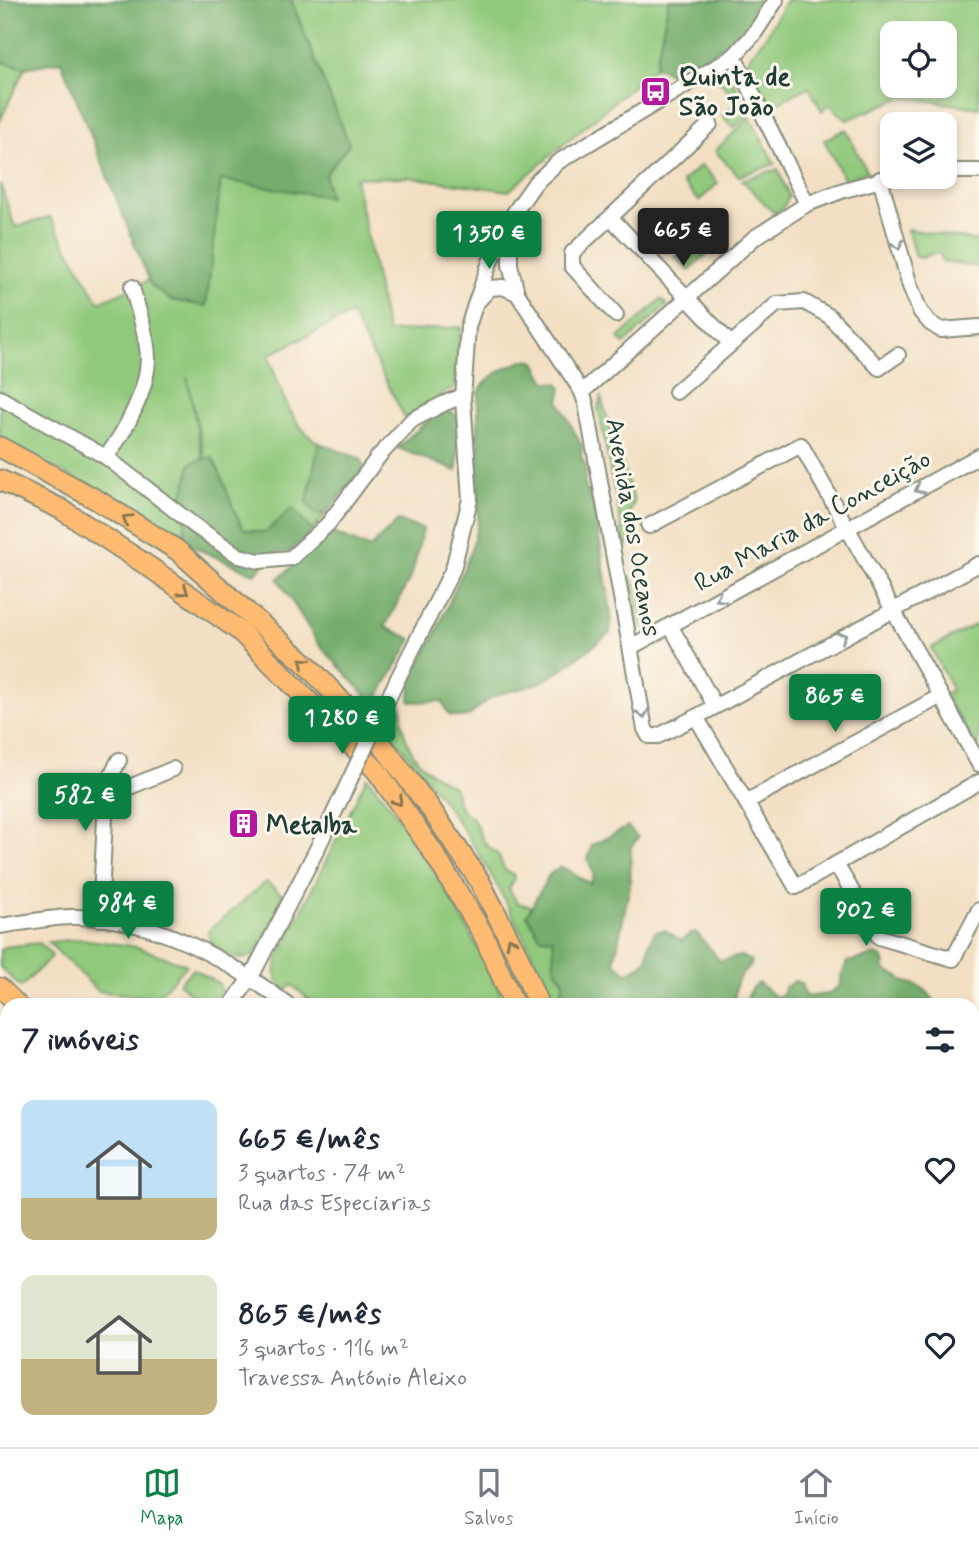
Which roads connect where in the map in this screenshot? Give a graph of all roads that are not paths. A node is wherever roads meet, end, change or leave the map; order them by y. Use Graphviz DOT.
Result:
graph roads {
  1 [pos="776,0"];
  2 [pos="734,56"];
  3 [pos="710,124"];
  4 [pos="957,171"];
  5 [pos="979,171"];
  6 [pos="880,180"];
  7 [pos="888,189"];
  8 [pos="807,204"];
  9 [pos="611,218"];
  10 [pos="510,222"];
  11 [pos="132,287"];
  12 [pos="517,293"];
  13 [pos="687,298"];
  14 [pos="475,305"];
  15 [pos="617,315"];
  16 [pos="979,327"];
  17 [pos="730,343"];
  18 [pos="898,355"];
  19 [pos="582,392"];
  20 [pos="676,392"];
  21 [pos="463,396"];
  22 [pos="0,398"];
  23 [pos="0,447"];
  24 [pos="979,456"];
  25 [pos="106,457"];
  26 [pos="0,480"];
  27 [pos="649,526"];
  28 [pos="847,529"];
  29 [pos="979,564"];
  30 [pos="892,610"];
  31 [pos="670,625"];
  32 [pos="631,647"];
  33 [pos="941,696"];
  34 [pos="715,706"];
  35 [pos="696,717"];
  36 [pos="119,760"];
  37 [pos="979,764"];
  38 [pos="173,769"];
  39 [pos="979,782"];
  40 [pos="101,799"];
  41 [pos="746,802"];
  42 [pos="836,864"];
  43 [pos="979,910"];
  44 [pos="100,919"];
  45 [pos="0,926"];
  46 [pos="251,978"];
  47 [pos="236,998"];
  48 [pos="279,998"];
  49 [pos="511,998"];
  50 [pos="536,998"];
  1 -- 2 [label="street"];
  2 -- 8 [label="street"];
  2 -- 10 [label="street"];
  3 -- 9 [label="street"];
  4 -- 5 [label="street"];
  6 -- 8 [label="street"];
  7 -- 16 [label="street, one-way"];
  8 -- 13 [label="street"];
  9 -- 13 [label="street"];
  9 -- 15 [label="street"];
  10 -- 12 [label="street, Avenida dos Oceanos"];
  10 -- 14 [label="street"];
  11 -- 25 [label="street"];
  12 -- 14 [label="street"];
  12 -- 19 [label="street, Avenida dos Oceanos"];
  13 -- 17 [label="street"];
  13 -- 19 [label="street"];
  14 -- 21 [label="street"];
  17 -- 18 [label="street"];
  17 -- 20 [label="street"];
  19 -- 32 [label="street, Avenida dos Oceanos"];
  21 -- 25 [label="street"];
  21 -- 46 [label="street, bridge"];
  22 -- 25 [label="street"];
  50 -- 23 [label="highway, one-way"];
  24 -- 28 [label="street, Rua Maria da Conceição, one-way"];
  26 -- 49 [label="highway, one-way"];
  27 -- 28 [label="street"];
  28 -- 30 [label="street"];
  28 -- 31 [label="street, Rua Maria da Conceição, one-way"];
  29 -- 30 [label="street"];
  30 -- 33 [label="street"];
  34 -- 30 [label="street, one-way"];
  31 -- 32 [label="street, Rua Maria da Conceição"];
  31 -- 34 [label="street"];
  32 -- 35 [label="street, Avenida dos Oceanos, one-way"];
  33 -- 37 [label="street"];
  33 -- 41 [label="street"];
  34 -- 35 [label="street"];
  35 -- 41 [label="street"];
  36 -- 40 [label="street"];
  38 -- 40 [label="street"];
  39 -- 42 [label="street"];
  40 -- 44 [label="street"];
  41 -- 42 [label="street"];
  42 -- 43 [label="street"];
  44 -- 45 [label="street"];
  44 -- 46 [label="street"];
  46 -- 47 [label="street"];
  46 -- 48 [label="street"];
}
